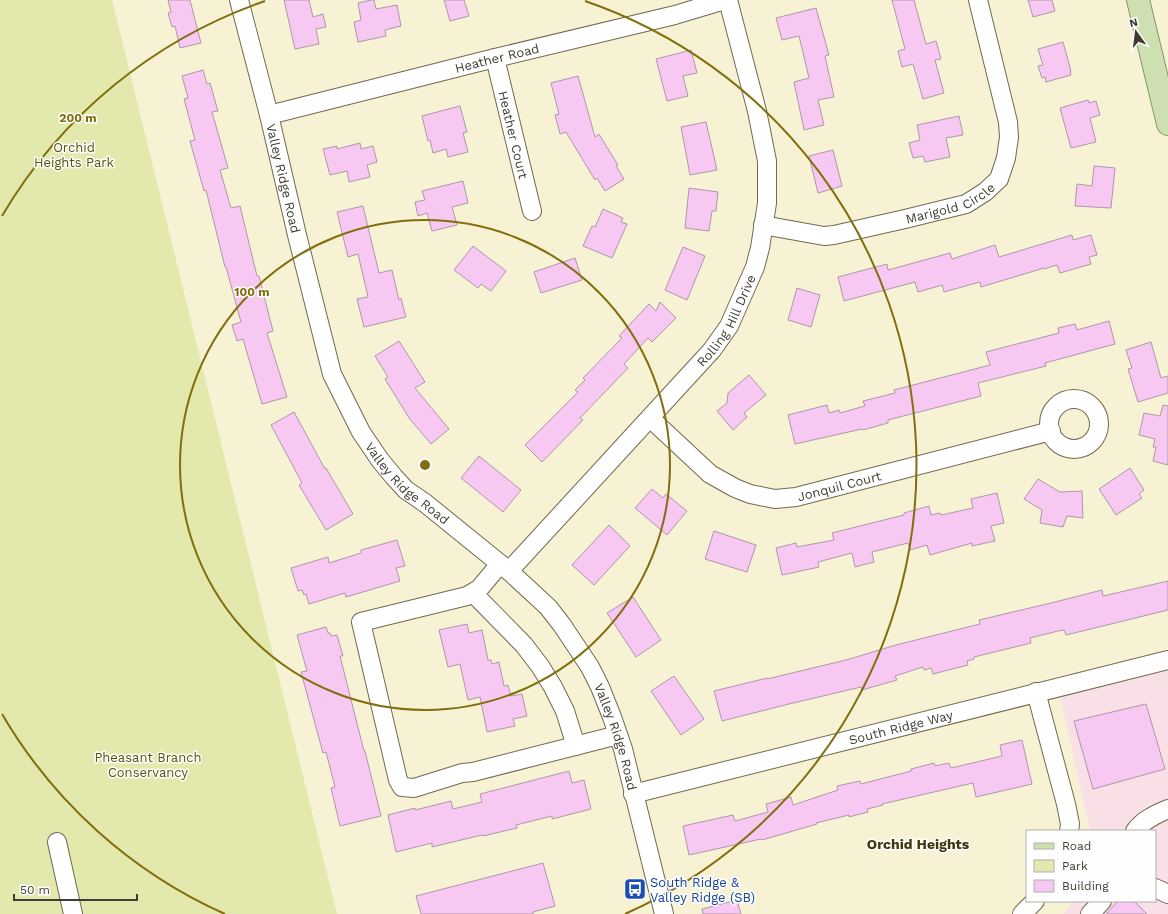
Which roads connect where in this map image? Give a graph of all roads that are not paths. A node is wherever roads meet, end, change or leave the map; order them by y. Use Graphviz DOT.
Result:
graph roads {
  1 [pos="239,0"];
  2 [pos="727,0"];
  3 [pos="978,0"];
  4 [pos="1138,0"];
  5 [pos="495,58"];
  6 [pos="269,115"];
  7 [pos="1168,124"];
  8 [pos="532,211"];
  9 [pos="763,225"];
  10 [pos="650,418"];
  11 [pos="1051,431"];
  12 [pos="504,568"];
  13 [pos="473,593"];
  14 [pos="1168,660"];
  15 [pos="1036,692"];
  16 [pos="618,735"];
  17 [pos="576,746"];
  18 [pos="633,794"];
  19 [pos="1168,808"];
  20 [pos="1069,830"];
  21 [pos="1137,830"];
  22 [pos="57,842"];
  23 [pos="1156,888"];
  24 [pos="1168,894"];
  25 [pos="1034,902"];
  26 [pos="1101,902"];
  27 [pos="73,914"];
  28 [pos="664,914"];
  29 [pos="1022,914"];
  30 [pos="1090,914"];
  1 -- 6 [label="street, Valley Ridge Road"];
  2 -- 5 [label="street, Heather Road"];
  2 -- 9 [label="street, Rolling Hill Drive"];
  3 -- 9 [label="street, Marigold Circle"];
  4 -- 7 [label="main road"];
  5 -- 6 [label="street, Heather Road"];
  5 -- 8 [label="street, Heather Court"];
  6 -- 12 [label="street, Valley Ridge Road"];
  9 -- 10 [label="street, Rolling Hill Drive"];
  10 -- 11 [label="street, Jonquil Court"];
  10 -- 12 [label="street, Rolling Hill Drive"];
  12 -- 13 [label="street, Rolling Hill Drive"];
  12 -- 16 [label="street, Valley Ridge Road"];
  13 -- 17 [label="street"];
  13 -- 17 [label="street"];
  14 -- 15 [label="street, South Ridge Way"];
  15 -- 18 [label="street, South Ridge Way"];
  15 -- 20 [label="street"];
  16 -- 17 [label="street"];
  16 -- 18 [label="street, Valley Ridge Road"];
  18 -- 28 [label="street, Valley Ridge Road"];
  19 -- 21 [label="street"];
  22 -- 27 [label="street"];
  23 -- 24 [label="street"];
  25 -- 29 [label="street"];
  26 -- 30 [label="street"];
}
